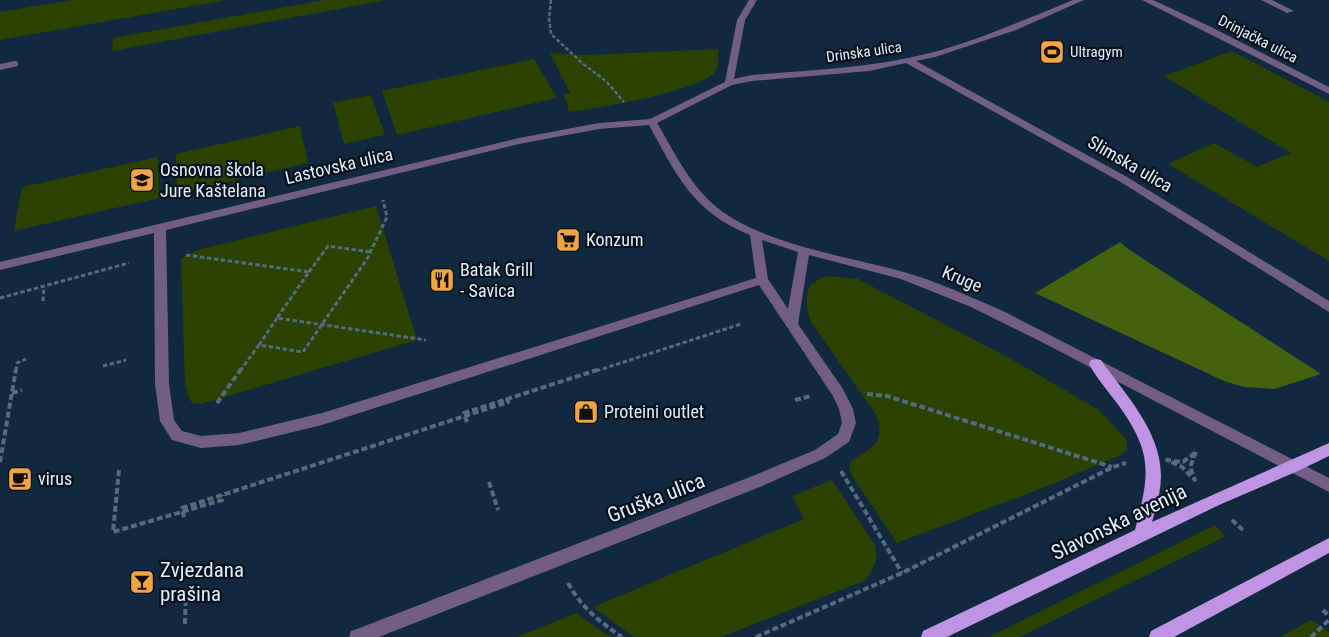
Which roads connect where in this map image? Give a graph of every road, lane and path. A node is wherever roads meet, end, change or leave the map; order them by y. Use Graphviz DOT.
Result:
graph roads {
  1 [pos="551,0"];
  2 [pos="753,0"];
  3 [pos="1080,0"];
  4 [pos="1146,0"];
  5 [pos="1265,0"];
  6 [pos="1290,11"];
  7 [pos="908,61"];
  8 [pos="16,64"];
  9 [pos="0,67"];
  10 [pos="729,83"];
  11 [pos="1329,92"];
  12 [pos="626,103"];
  13 [pos="652,122"];
  14 [pos="383,200"];
  15 [pos="160,227"];
  16 [pos="755,233"];
  17 [pos="804,250"];
  18 [pos="370,252"];
  19 [pos="179,254"];
  20 [pos="129,263"];
  21 [pos="0,266"];
  22 [pos="309,272"];
  23 [pos="762,280"];
  24 [pos="44,287"];
  25 [pos="0,298"];
  26 [pos="43,301"];
  27 [pos="1329,307"];
  28 [pos="277,318"];
  29 [pos="740,324"];
  30 [pos="321,325"];
  31 [pos="792,325"];
  32 [pos="426,340"];
  33 [pos="258,345"];
  34 [pos="26,359"];
  35 [pos="126,360"];
  36 [pos="1096,364"];
  37 [pos="103,366"];
  38 [pos="22,390"];
  39 [pos="12,393"];
  40 [pos="838,393"];
  41 [pos="507,398"];
  42 [pos="795,400"];
  43 [pos="217,402"];
  44 [pos="467,422"];
  45 [pos="1329,449"];
  46 [pos="1196,452"];
  47 [pos="1131,461"];
  48 [pos="0,462"];
  49 [pos="1113,467"];
  50 [pos="1293,467"];
  51 [pos="119,470"];
  52 [pos="841,471"];
  53 [pos="489,482"];
  54 [pos="1329,485"];
  55 [pos="223,494"];
  56 [pos="498,510"];
  57 [pos="1229,516"];
  58 [pos="184,517"];
  59 [pos="1242,530"];
  60 [pos="1141,536"];
  61 [pos="1329,545"];
  62 [pos="558,559"];
  63 [pos="902,573"];
  64 [pos="186,590"];
  65 [pos="1323,610"];
  66 [pos="1329,618"];
  67 [pos="185,624"];
  68 [pos="357,637"];
  69 [pos="622,637"];
  70 [pos="756,637"];
  71 [pos="929,637"];
  72 [pos="1157,637"];
  73 [pos="1311,637"];
  1 -- 12 [label="path"];
  2 -- 10 [label="street"];
  3 -- 7 [label="street, Drinska ulica"];
  4 -- 11 [label="street, Drinjačka ulica"];
  5 -- 6 [label="street"];
  7 -- 10 [label="street, Drinska ulica"];
  7 -- 27 [label="street, Slimska ulica"];
  8 -- 9 [label="street"];
  10 -- 13 [label="street, Drinska ulica"];
  13 -- 15 [label="street, Lastovska ulica"];
  13 -- 16 [label="street, Kruge"];
  14 -- 18 [label="path"];
  15 -- 21 [label="street, Lastovska ulica"];
  15 -- 23 [label="street"];
  16 -- 17 [label="street, Kruge"];
  16 -- 23 [label="street, Gruška ulica"];
  17 -- 31 [label="street"];
  17 -- 36 [label="street, Kruge"];
  18 -- 22 [label="path"];
  18 -- 30 [label="path"];
  19 -- 22 [label="path"];
  20 -- 24 [label="path"];
  22 -- 28 [label="path"];
  23 -- 31 [label="street, Gruška ulica"];
  24 -- 25 [label="path"];
  24 -- 26 [label="path"];
  28 -- 30 [label="path"];
  28 -- 33 [label="path"];
  29 -- 41 [label="path"];
  30 -- 32 [label="path"];
  30 -- 33 [label="path"];
  31 -- 40 [label="street, Gruška ulica"];
  33 -- 43 [label="path"];
  34 -- 39 [label="path"];
  35 -- 37 [label="path"];
  36 -- 50 [label="street, Kruge"];
  36 -- 60 [label="main road"];
  38 -- 39 [label="path"];
  39 -- 48 [label="path"];
  40 -- 42 [label="path"];
  40 -- 49 [label="path"];
  40 -- 62 [label="street, Gruška ulica"];
  41 -- 44 [label="path"];
  41 -- 55 [label="path"];
  45 -- 50 [label="main road, Slavonska avenija"];
  46 -- 46 [label="path"];
  47 -- 49 [label="path"];
  49 -- 63 [label="path"];
  50 -- 54 [label="street, Kruge"];
  50 -- 60 [label="main road, Slavonska avenija"];
  51 -- 55 [label="path"];
  52 -- 63 [label="path"];
  53 -- 56 [label="path"];
  55 -- 58 [label="path"];
  57 -- 59 [label="path"];
  60 -- 71 [label="main road, Slavonska avenija"];
  61 -- 72 [label="main road"];
  62 -- 68 [label="street, Gruška ulica"];
  62 -- 69 [label="path"];
  63 -- 70 [label="path"];
  64 -- 67 [label="path"];
  65 -- 66 [label="path"];
  66 -- 73 [label="path"];
}
